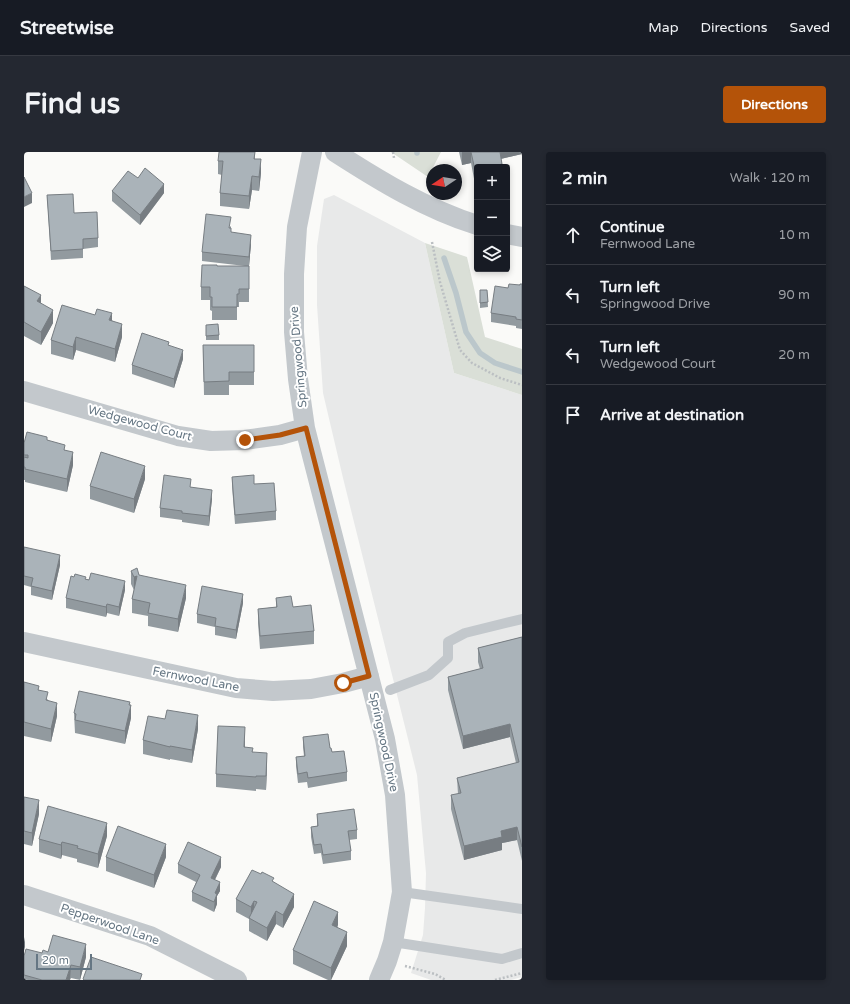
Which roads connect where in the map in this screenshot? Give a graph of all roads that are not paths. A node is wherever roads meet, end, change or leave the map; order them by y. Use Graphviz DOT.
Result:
graph roads {
  1 [pos="312,152"];
  2 [pos="335,152"];
  3 [pos="474,224"];
  4 [pos="510,235"];
  5 [pos="522,237"];
  6 [pos="24,391"];
  7 [pos="306,428"];
  8 [pos="522,619"];
  9 [pos="24,642"];
  10 [pos="369,676"];
  11 [pos="390,690"];
  12 [pos="402,892"];
  13 [pos="24,895"];
  14 [pos="522,909"];
  15 [pos="393,942"];
  16 [pos="522,954"];
  17 [pos="237,980"];
  18 [pos="379,980"];
  1 -- 7 [label="street, Springwood Drive"];
  2 -- 3 [label="street"];
  4 -- 5 [label="street"];
  6 -- 7 [label="street, Wedgewood Court"];
  7 -- 10 [label="street, Springwood Drive"];
  8 -- 11 [label="lane"];
  9 -- 10 [label="street, Fernwood Lane"];
  10 -- 12 [label="street, Springwood Drive"];
  12 -- 14 [label="lane"];
  12 -- 15 [label="street, Springwood Drive"];
  13 -- 17 [label="street, Pepperwood Lane"];
  15 -- 16 [label="lane"];
  15 -- 18 [label="street, Springwood Drive"];
}
